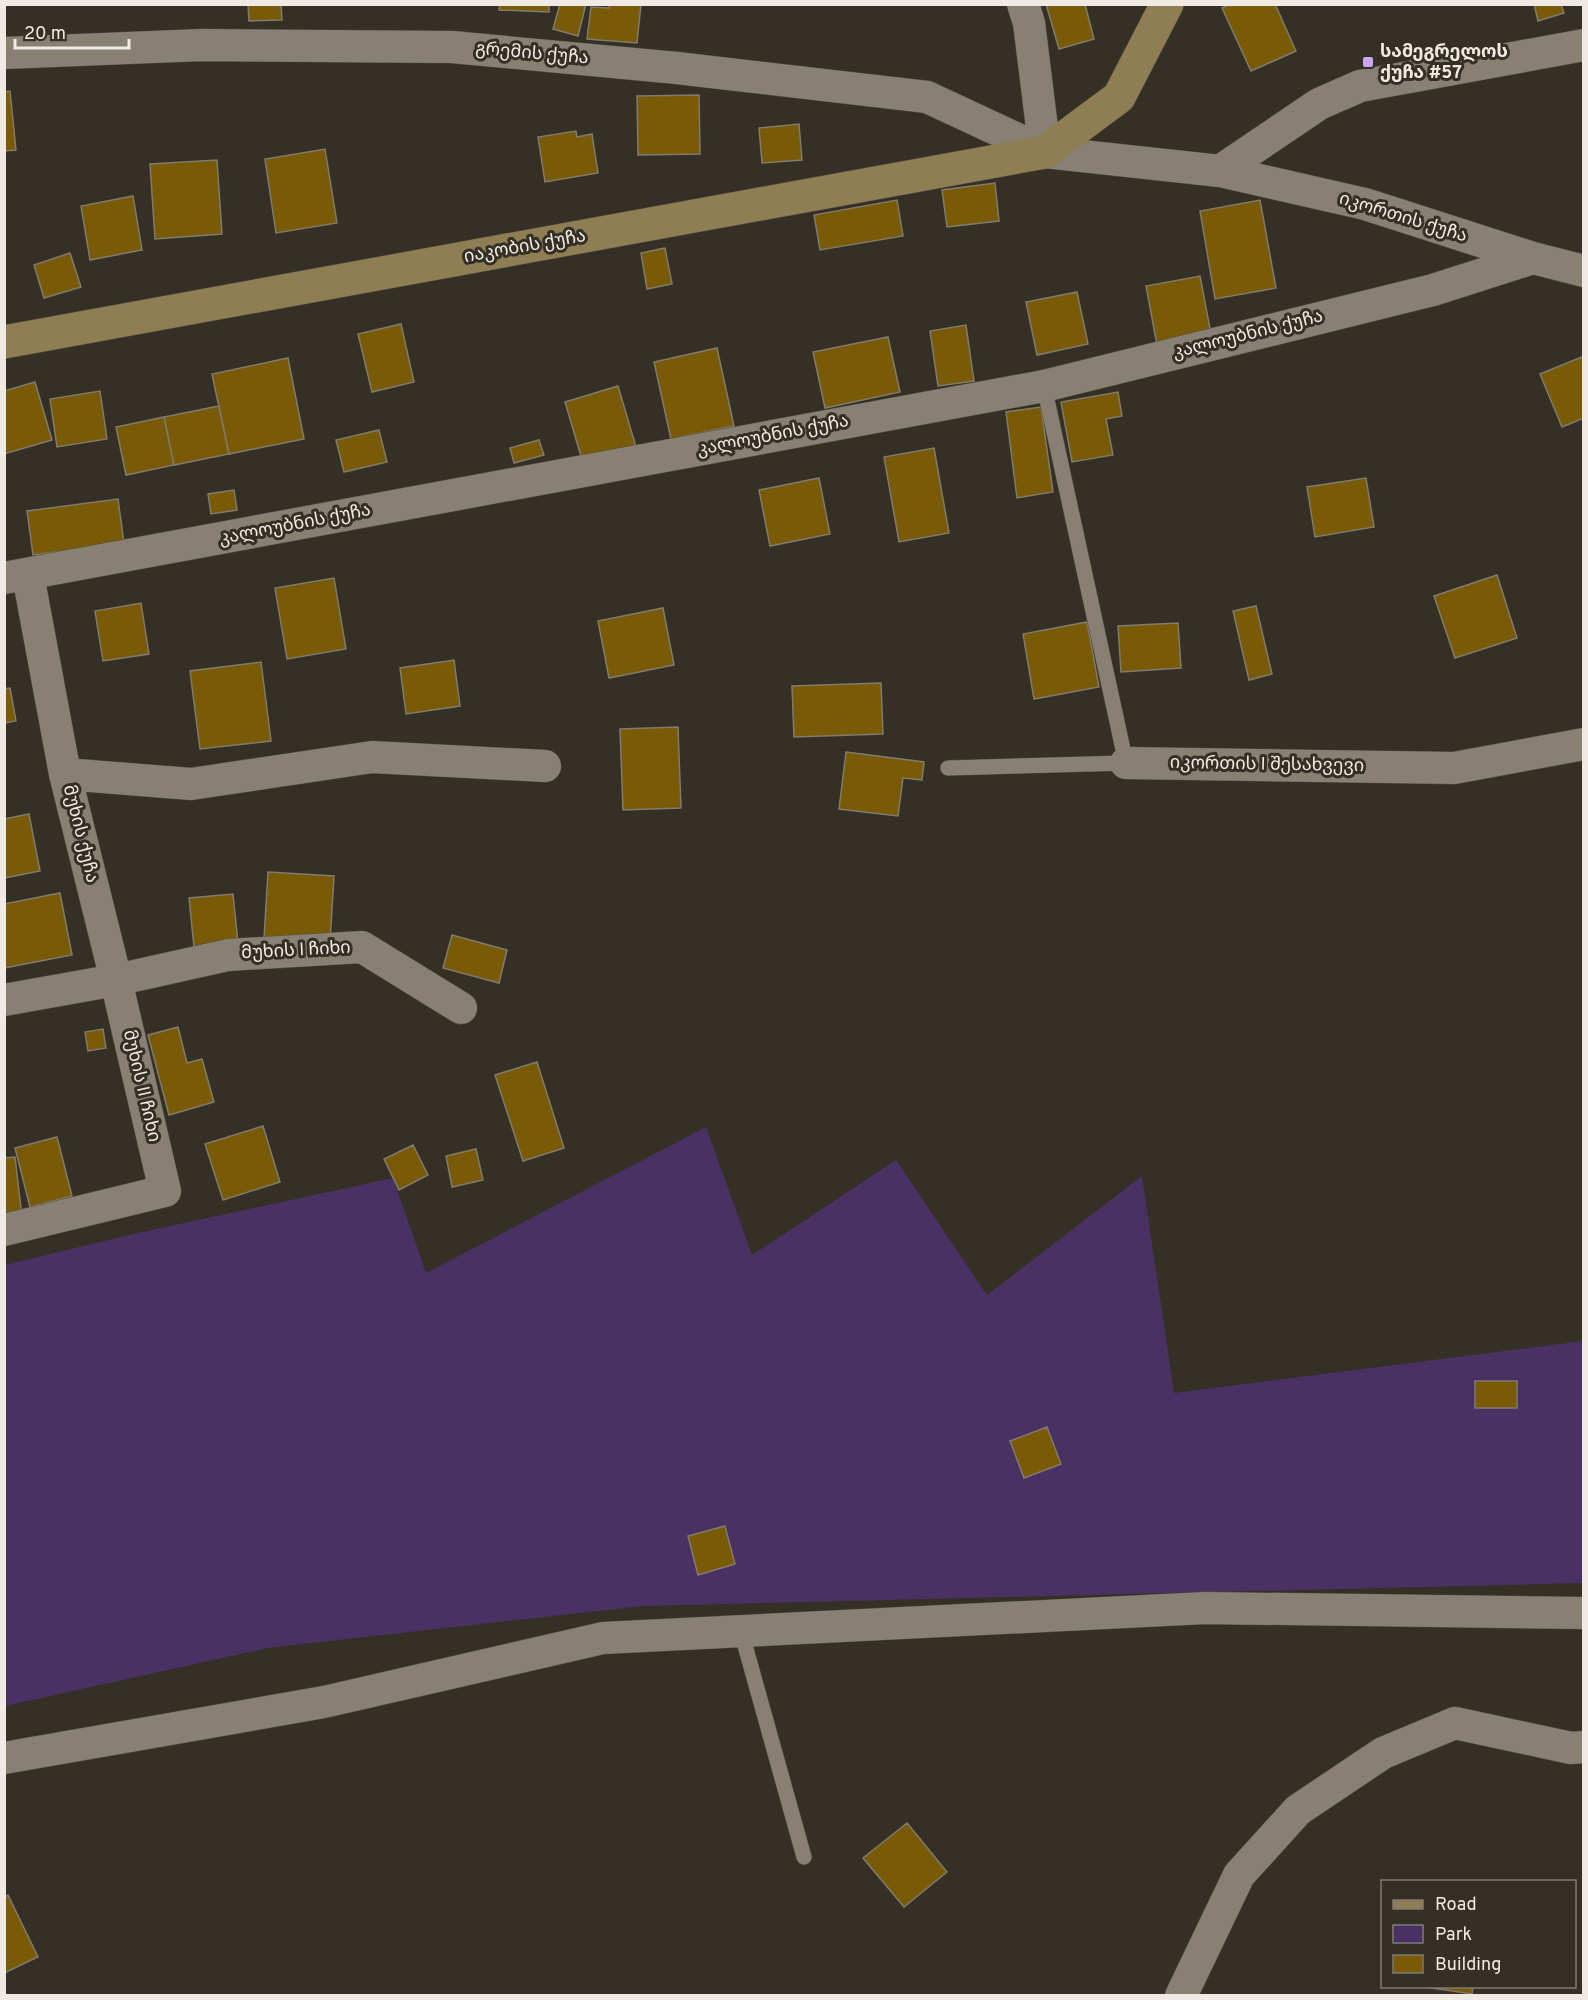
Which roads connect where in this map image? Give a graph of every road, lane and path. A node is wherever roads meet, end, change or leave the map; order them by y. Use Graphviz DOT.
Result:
graph roads {
  1 [pos="1023,4"];
  2 [pos="1167,4"];
  3 [pos="1584,45"];
  4 [pos="4,53"];
  5 [pos="1045,152"];
  6 [pos="1220,171"];
  7 [pos="1533,258"];
  8 [pos="1584,271"];
  9 [pos="4,342"];
  10 [pos="1044,386"];
  11 [pos="16,577"];
  12 [pos="1584,744"];
  13 [pos="1126,763"];
  14 [pos="545,766"];
  15 [pos="948,768"];
  16 [pos="65,774"];
  17 [pos="116,980"];
  18 [pos="4,1000"];
  19 [pos="461,1008"];
  20 [pos="4,1230"];
  21 [pos="1584,1613"];
  22 [pos="741,1631"];
  23 [pos="1580,1754"];
  24 [pos="4,1758"];
  25 [pos="804,1857"];
  26 [pos="1181,1995"];
  1 -- 5 [label="street"];
  2 -- 5 [label="street"];
  3 -- 6 [label="street"];
  4 -- 5 [label="street, გრემის ქუჩა"];
  5 -- 6 [label="street, გრემის ქუჩა"];
  5 -- 9 [label="street, იაკობის ქუჩა"];
  6 -- 7 [label="street, იკორთის ქუჩა"];
  7 -- 8 [label="street, იკორთის ქუჩა"];
  7 -- 10 [label="street, კალოუბნის ქუჩა"];
  10 -- 11 [label="street, კალოუბნის ქუჩა"];
  10 -- 13 [label="lane"];
  11 -- 16 [label="street, მუხის ქუჩა"];
  12 -- 13 [label="street, იკორთის I შესახვევი"];
  13 -- 15 [label="lane, იკორთის I შესახვევი"];
  14 -- 16 [label="street"];
  16 -- 17 [label="street, მუხის ქუჩა"];
  17 -- 18 [label="street"];
  17 -- 19 [label="street, მუხის I ჩიხი"];
  17 -- 20 [label="street, მუხის II ჩიხი"];
  21 -- 22 [label="street"];
  22 -- 24 [label="street"];
  22 -- 25 [label="lane"];
  23 -- 26 [label="street"];
}
